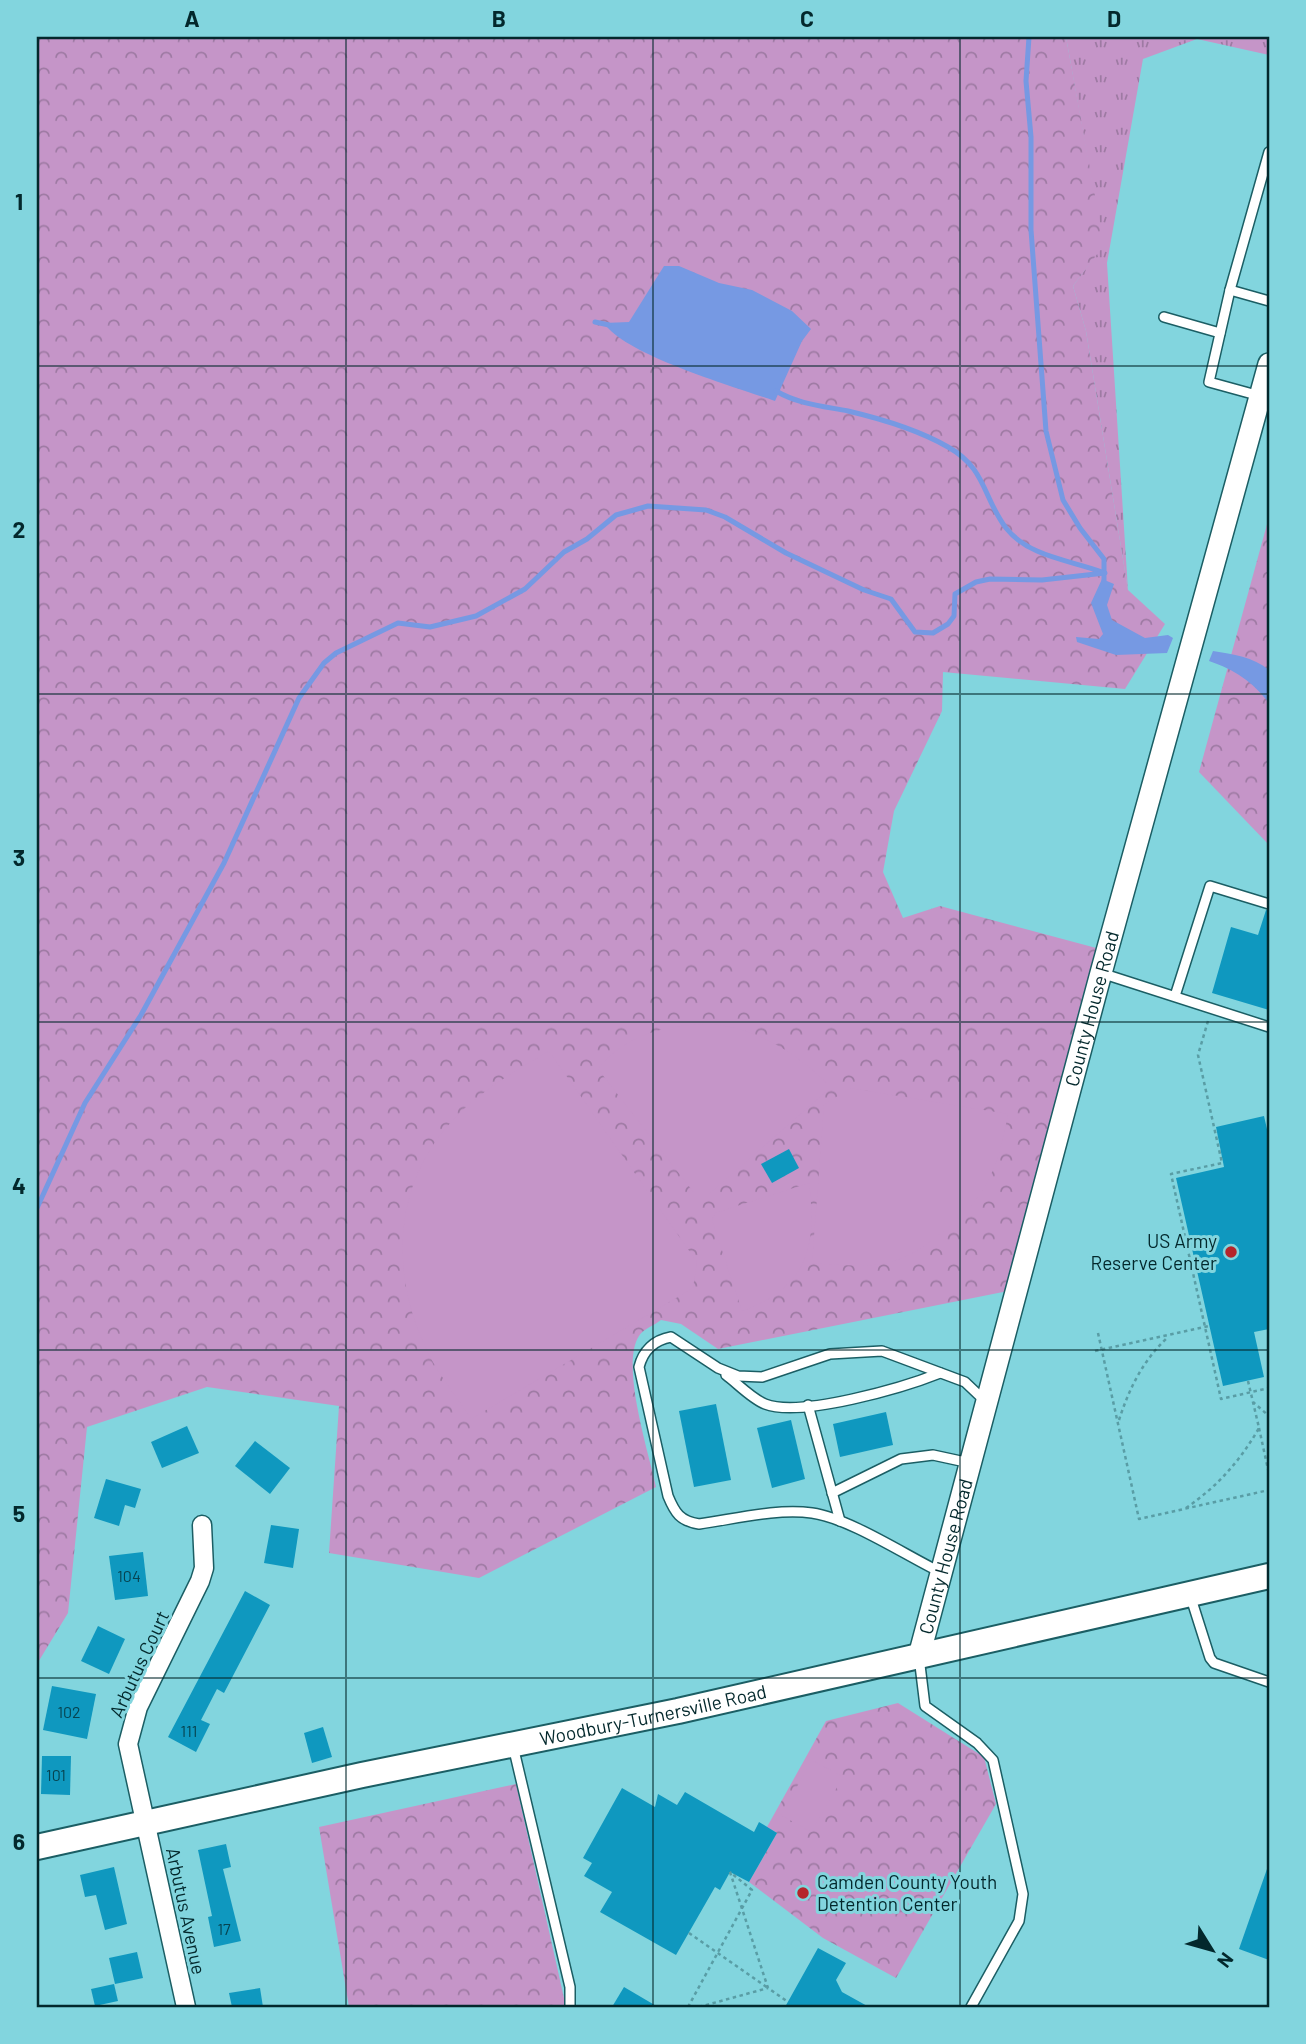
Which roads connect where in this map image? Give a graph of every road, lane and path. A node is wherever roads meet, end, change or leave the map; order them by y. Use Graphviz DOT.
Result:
graph roads {
  1 [pos="1269,152"];
  2 [pos="1230,290"];
  3 [pos="1269,301"];
  4 [pos="1164,317"];
  5 [pos="1220,333"];
  6 [pos="1269,364"];
  7 [pos="1260,396"];
  8 [pos="1269,904"];
  9 [pos="1101,972"];
  10 [pos="1175,996"];
  11 [pos="1212,1008"];
  12 [pos="1269,1027"];
  13 [pos="1207,1326"];
  14 [pos="1098,1333"];
  15 [pos="1170,1334"];
  16 [pos="1102,1350"];
  17 [pos="1095,1351"];
  18 [pos="716,1367"];
  19 [pos="940,1373"];
  20 [pos="1248,1381"];
  21 [pos="1269,1388"];
  22 [pos="1251,1392"];
  23 [pos="986,1402"];
  24 [pos="1253,1402"];
  25 [pos="808,1405"];
  26 [pos="1269,1416"];
  27 [pos="1118,1423"];
  28 [pos="1259,1428"];
  29 [pos="970,1463"];
  30 [pos="1269,1474"];
  31 [pos="1269,1490"];
  32 [pos="832,1493"];
  33 [pos="1183,1509"];
  34 [pos="840,1521"];
  35 [pos="202,1525"];
  36 [pos="941,1573"];
  37 [pos="1269,1576"];
  38 [pos="1189,1593"];
  39 [pos="919,1656"];
  40 [pos="1269,1682"];
  41 [pos="513,1746"];
  42 [pos="145,1823"];
  43 [pos="37,1847"];
  44 [pos="742,1908"];
  45 [pos="689,1933"];
  46 [pos="718,1953"];
  47 [pos="768,1988"];
  48 [pos="788,2002"];
  49 [pos="186,2007"];
  50 [pos="570,2007"];
  51 [pos="688,2007"];
  52 [pos="699,2007"];
  53 [pos="971,2007"];
  1 -- 2 [label="lane"];
  2 -- 3 [label="lane"];
  2 -- 5 [label="lane"];
  4 -- 5 [label="lane"];
  5 -- 7 [label="lane"];
  6 -- 7 [label="street, County House Road"];
  7 -- 9 [label="street, County House Road"];
  8 -- 10 [label="lane"];
  9 -- 10 [label="lane"];
  9 -- 23 [label="street, County House Road"];
  10 -- 11 [label="lane"];
  11 -- 12 [label="lane"];
  11 -- 13 [label="path"];
  13 -- 15 [label="path"];
  13 -- 22 [label="path"];
  14 -- 16 [label="path"];
  15 -- 16 [label="path"];
  15 -- 27 [label="path"];
  16 -- 17 [label="path"];
  16 -- 27 [label="path"];
  18 -- 19 [label="lane"];
  18 -- 25 [label="lane"];
  18 -- 34 [label="lane"];
  19 -- 23 [label="lane"];
  19 -- 25 [label="lane"];
  20 -- 22 [label="path"];
  21 -- 22 [label="path"];
  22 -- 24 [label="path"];
  23 -- 29 [label="street, County House Road"];
  24 -- 26 [label="path"];
  24 -- 28 [label="path"];
  25 -- 32 [label="lane"];
  27 -- 33 [label="path"];
  28 -- 30 [label="path"];
  28 -- 33 [label="path"];
  29 -- 32 [label="lane"];
  29 -- 36 [label="street, County House Road"];
  31 -- 33 [label="path"];
  32 -- 34 [label="lane"];
  34 -- 36 [label="lane"];
  35 -- 42 [label="street, Arbutus Court"];
  36 -- 39 [label="street, County House Road"];
  37 -- 38 [label="main road, Woodbury-Turnersville Road"];
  38 -- 39 [label="main road, Woodbury-Turnersville Road"];
  38 -- 40 [label="lane"];
  39 -- 41 [label="main road, Woodbury-Turnersville Road"];
  39 -- 53 [label="lane"];
  41 -- 42 [label="main road, Woodbury-Turnersville Road"];
  41 -- 50 [label="lane"];
  42 -- 43 [label="main road, Woodbury-Turnersville Road"];
  42 -- 49 [label="street, Arbutus Avenue"];
  44 -- 44 [label="path"];
  44 -- 46 [label="path"];
  44 -- 47 [label="path"];
  45 -- 46 [label="path"];
  46 -- 47 [label="path"];
  46 -- 51 [label="path"];
  47 -- 48 [label="path"];
  47 -- 52 [label="path"];
}
